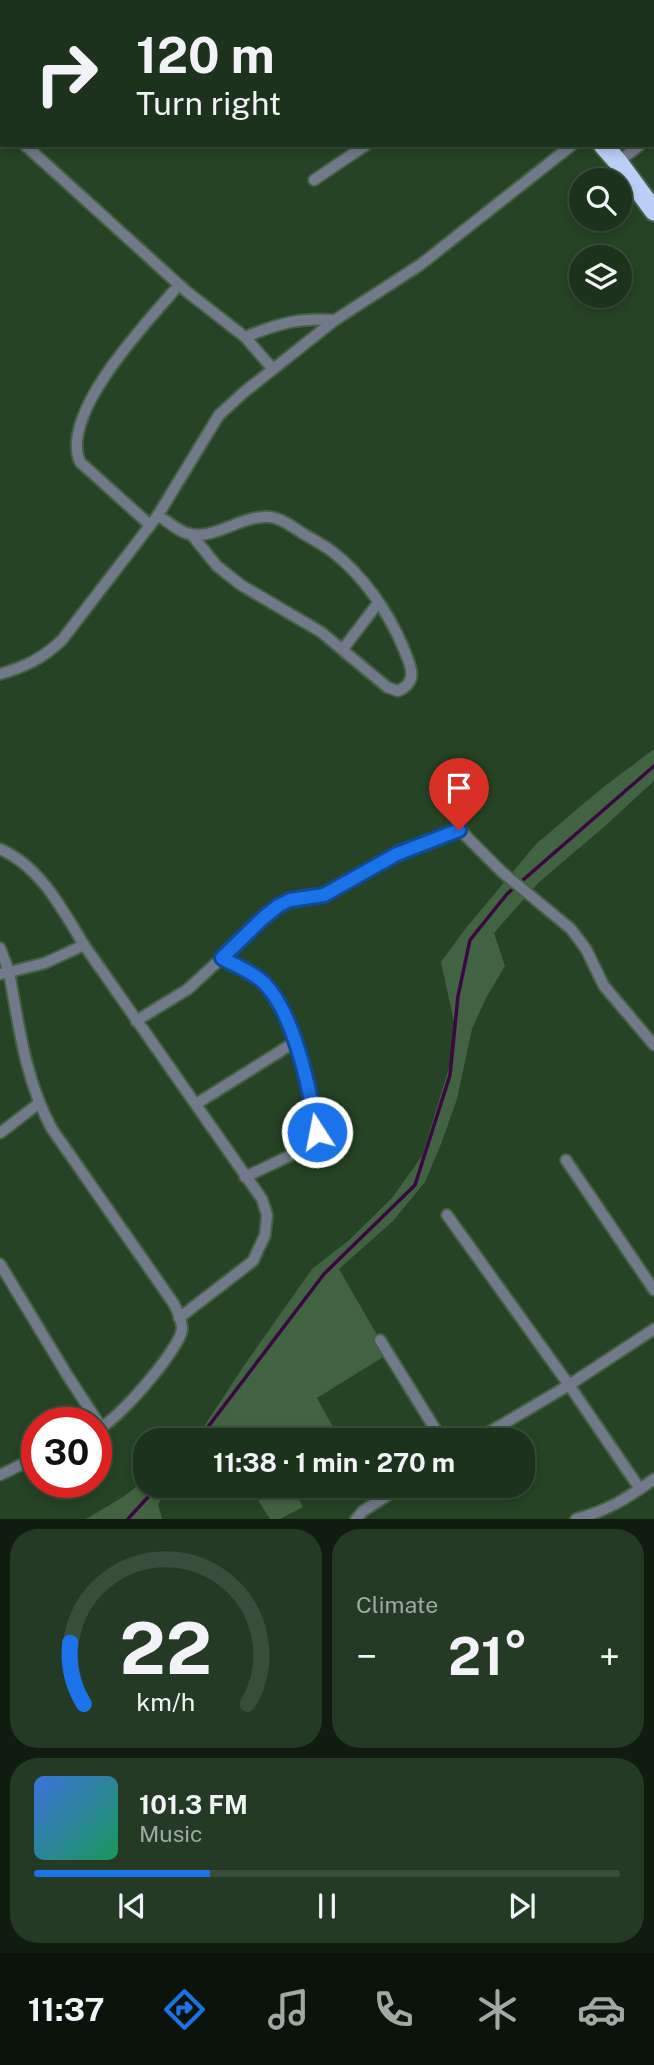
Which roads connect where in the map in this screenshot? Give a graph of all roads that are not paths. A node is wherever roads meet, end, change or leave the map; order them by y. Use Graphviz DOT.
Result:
graph roads {
  1 [pos="27,147"];
  2 [pos="363,147"];
  3 [pos="569,147"];
  4 [pos="605,147"];
  5 [pos="637,147"];
  6 [pos="618,162"];
  7 [pos="314,180"];
  8 [pos="654,212"];
  9 [pos="179,285"];
  10 [pos="335,320"];
  11 [pos="245,337"];
  12 [pos="274,369"];
  13 [pos="158,515"];
  14 [pos="150,525"];
  15 [pos="191,534"];
  16 [pos="378,603"];
  17 [pos="343,649"];
  18 [pos="0,674"];
  19 [pos="0,849"];
  20 [pos="85,944"];
  21 [pos="0,948"];
  22 [pos="222,958"];
  23 [pos="4,973"];
  24 [pos="136,1021"];
  25 [pos="295,1042"];
  26 [pos="654,1045"];
  27 [pos="38,1104"];
  28 [pos="196,1104"];
  29 [pos="0,1133"];
  30 [pos="566,1160"];
  31 [pos="245,1177"];
  32 [pos="447,1215"];
  33 [pos="0,1264"];
  34 [pos="654,1290"];
  35 [pos="179,1318"];
  36 [pos="654,1329"];
  37 [pos="380,1340"];
  38 [pos="569,1385"];
  39 [pos="86,1407"];
  40 [pos="112,1419"];
  41 [pos="435,1428"];
  42 [pos="496,1428"];
  43 [pos="21,1465"];
  44 [pos="0,1475"];
  45 [pos="654,1479"];
  46 [pos="640,1489"];
  47 [pos="383,1498"];
  48 [pos="356,1519"];
  49 [pos="576,1519"];
  1 -- 9 [label="street"];
  2 -- 7 [label="street"];
  3 -- 10 [label="street"];
  4 -- 6 [label="highway"];
  5 -- 6 [label="street"];
  6 -- 8 [label="highway"];
  9 -- 11 [label="street"];
  9 -- 14 [label="street"];
  10 -- 11 [label="street"];
  10 -- 12 [label="street"];
  11 -- 12 [label="street"];
  12 -- 13 [label="street"];
  13 -- 14 [label="street"];
  13 -- 15 [label="street"];
  14 -- 18 [label="street"];
  15 -- 16 [label="street"];
  15 -- 17 [label="street"];
  16 -- 17 [label="street"];
  16 -- 17 [label="street"];
  19 -- 20 [label="street"];
  20 -- 23 [label="street"];
  20 -- 24 [label="street"];
  21 -- 23 [label="street"];
  22 -- 24 [label="street"];
  22 -- 25 [label="street"];
  22 -- 26 [label="street"];
  23 -- 27 [label="street"];
  24 -- 28 [label="street"];
  25 -- 28 [label="street"];
  25 -- 31 [label="street"];
  27 -- 29 [label="street"];
  27 -- 35 [label="street"];
  28 -- 31 [label="street"];
  30 -- 34 [label="street"];
  31 -- 35 [label="street"];
  32 -- 38 [label="street"];
  33 -- 39 [label="street"];
  35 -- 40 [label="street"];
  36 -- 38 [label="street"];
  37 -- 41 [label="street"];
  38 -- 42 [label="street"];
  38 -- 46 [label="street"];
  43 -- 44 [label="street"];
  45 -- 46 [label="street"];
  46 -- 49 [label="street"];
  47 -- 48 [label="street"];
}
